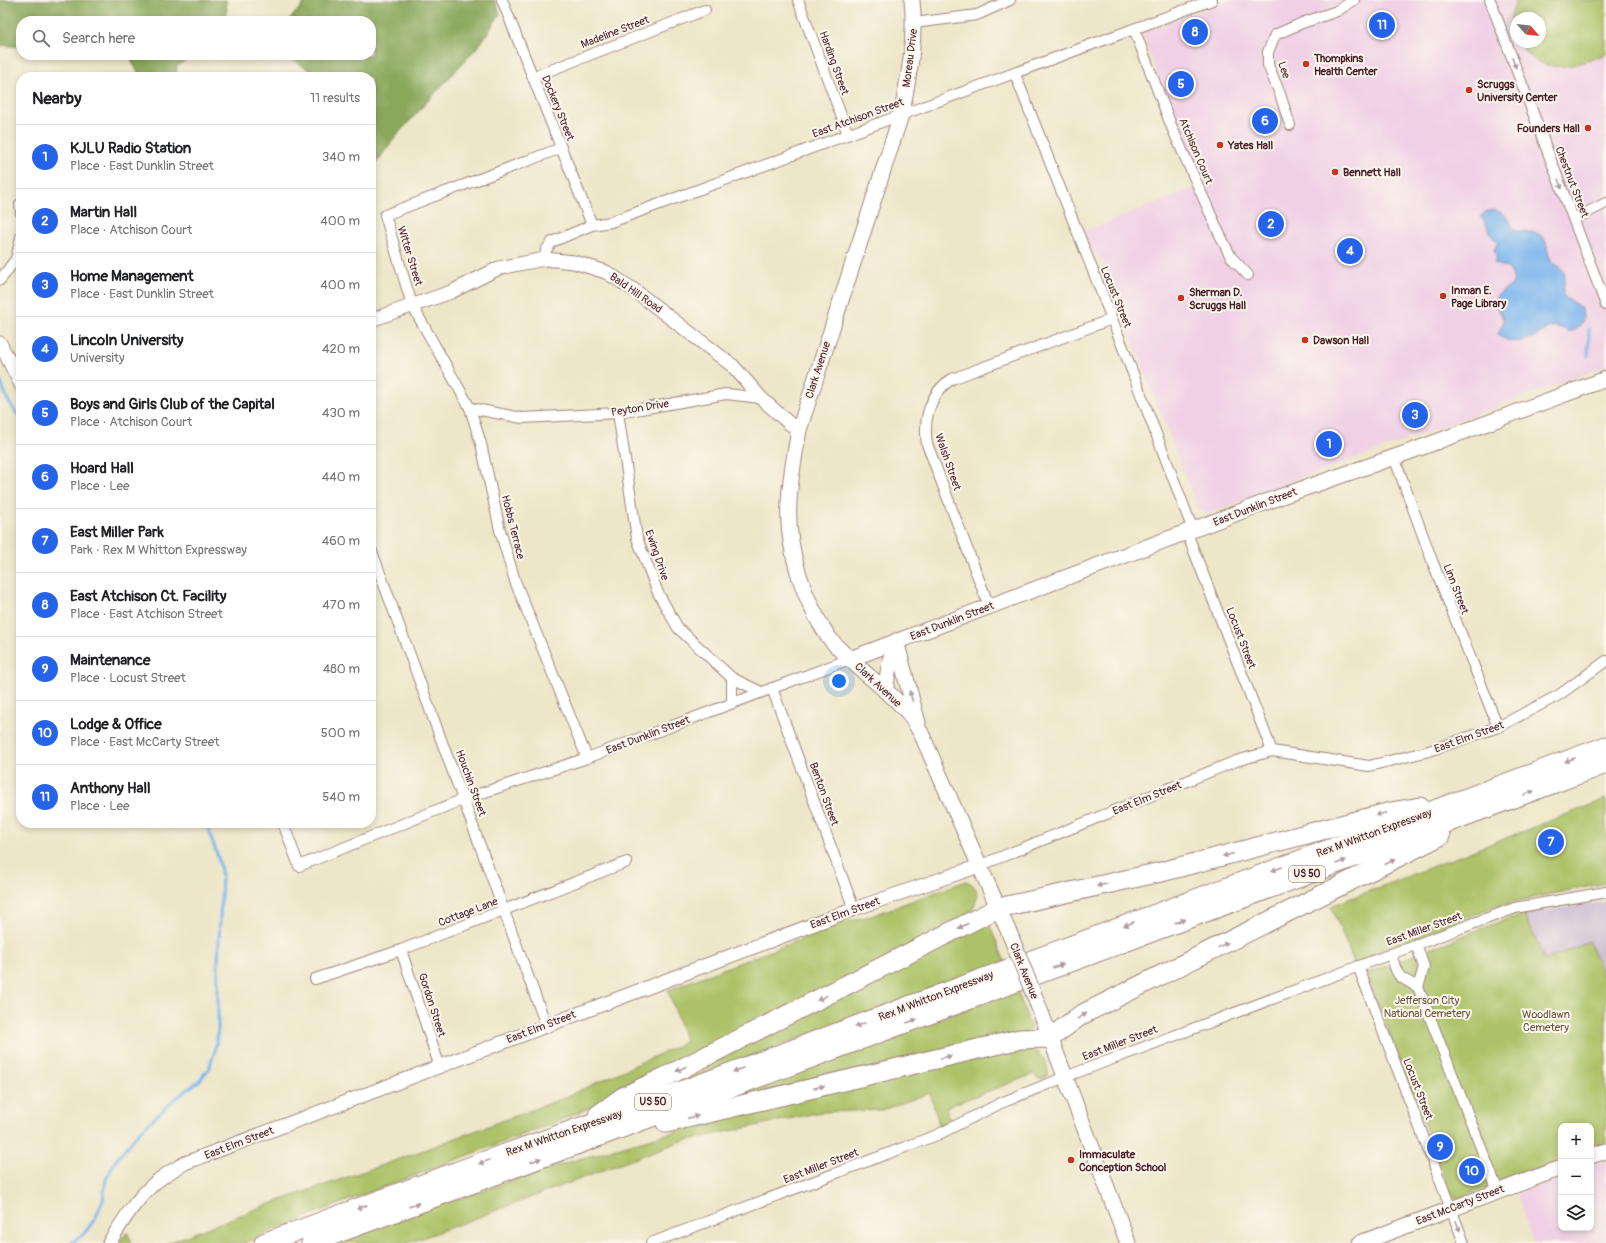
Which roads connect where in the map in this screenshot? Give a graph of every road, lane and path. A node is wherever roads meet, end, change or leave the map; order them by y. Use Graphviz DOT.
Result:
graph roads {
  1 [pos="502,0"];
  2 [pos="798,0"];
  3 [pos="912,0"];
  4 [pos="1010,0"];
  5 [pos="1212,0"];
  6 [pos="1354,0"];
  7 [pos="1490,0"];
  8 [pos="705,10"];
  9 [pos="914,23"];
  10 [pos="1134,29"];
  11 [pos="1015,74"];
  12 [pos="533,77"];
  13 [pos="901,115"];
  14 [pos="1290,125"];
  15 [pos="848,134"];
  16 [pos="561,148"];
  17 [pos="1606,203"];
  18 [pos="1574,219"];
  19 [pos="592,225"];
  20 [pos="16,259"];
  21 [pos="545,259"];
  22 [pos="1248,275"];
  23 [pos="0,280"];
  24 [pos="412,305"];
  25 [pos="1606,305"];
  26 [pos="376,318"];
  27 [pos="1112,319"];
  28 [pos="0,343"];
  29 [pos="16,375"];
  30 [pos="1606,379"];
  31 [pos="761,398"];
  32 [pos="470,408"];
  33 [pos="618,413"];
  34 [pos="799,430"];
  35 [pos="1394,458"];
  36 [pos="1190,532"];
  37 [pos="376,562"];
  38 [pos="990,606"];
  39 [pos="896,641"];
  40 [pos="850,659"];
  41 [pos="1606,661"];
  42 [pos="732,678"];
  43 [pos="772,688"];
  44 [pos="885,691"];
  45 [pos="761,692"];
  46 [pos="732,703"];
  47 [pos="1498,727"];
  48 [pos="921,733"];
  49 [pos="1606,746"];
  50 [pos="1272,751"];
  51 [pos="587,758"];
  52 [pos="1606,764"];
  53 [pos="464,799"];
  54 [pos="1461,801"];
  55 [pos="1504,802"];
  56 [pos="285,828"];
  57 [pos="627,862"];
  58 [pos="979,866"];
  59 [pos="1606,892"];
  60 [pos="998,908"];
  61 [pos="854,909"];
  62 [pos="504,911"];
  63 [pos="1416,944"];
  64 [pos="401,950"];
  65 [pos="1391,954"];
  66 [pos="1358,966"];
  67 [pos="315,979"];
  68 [pos="1418,987"];
  69 [pos="546,1025"];
  70 [pos="1050,1038"];
  71 [pos="440,1067"];
  72 [pos="1065,1077"];
  73 [pos="583,1135"];
  74 [pos="1606,1151"];
  75 [pos="1594,1155"];
  76 [pos="1558,1169"];
  77 [pos="1498,1191"];
  78 [pos="1451,1209"];
  79 [pos="109,1243"];
  80 [pos="264,1243"];
  81 [pos="312,1243"];
  82 [pos="652,1243"];
  83 [pos="1128,1243"];
  84 [pos="1360,1243"];
  85 [pos="1464,1243"];
  1 -- 12 [label="street, Dockery Street"];
  2 -- 15 [label="street, Harding Street"];
  3 -- 9 [label="main road, Moreau Drive"];
  4 -- 9 [label="street"];
  5 -- 10 [label="street, East Atchison Street"];
  6 -- 14 [label="street, Lee"];
  7 -- 18 [label="street, Chestnut Street, one-way"];
  8 -- 12 [label="street, Madeline Street"];
  9 -- 13 [label="main road, Moreau Drive"];
  10 -- 11 [label="street, East Atchison Street"];
  10 -- 22 [label="street, Atchison Court"];
  11 -- 13 [label="street, East Atchison Street"];
  11 -- 27 [label="street, Locust Street"];
  12 -- 16 [label="street, Dockery Street"];
  13 -- 15 [label="street, East Atchison Street"];
  13 -- 34 [label="main road, Clark Avenue"];
  15 -- 19 [label="street, East Atchison Street"];
  16 -- 19 [label="street, Dockery Street"];
  16 -- 24 [label="street, Witter Street"];
  17 -- 18 [label="street"];
  18 -- 25 [label="street, Chestnut Street"];
  19 -- 21 [label="street, East Atchison Street"];
  20 -- 23 [label="street"];
  21 -- 24 [label="street, Bald Hill Road"];
  21 -- 31 [label="street, Bald Hill Road"];
  24 -- 26 [label="street, Bald Hill Road"];
  24 -- 32 [label="street, Hobbs Terrace"];
  27 -- 36 [label="street, Locust Street"];
  27 -- 38 [label="street, Walsh Street"];
  28 -- 29 [label="street"];
  30 -- 35 [label="main road, East Dunklin Street"];
  31 -- 33 [label="street, Peyton Drive"];
  31 -- 34 [label="street"];
  32 -- 33 [label="street, Peyton Drive"];
  32 -- 51 [label="street, Hobbs Terrace"];
  33 -- 42 [label="street, Ewing Drive"];
  34 -- 40 [label="main road, Clark Avenue"];
  35 -- 36 [label="main road, East Dunklin Street"];
  35 -- 47 [label="street, Linn Street"];
  36 -- 38 [label="main road, East Dunklin Street"];
  36 -- 50 [label="street, Locust Street"];
  37 -- 53 [label="street, Houchin Street"];
  38 -- 39 [label="main road, East Dunklin Street"];
  39 -- 40 [label="main road, East Dunklin Street"];
  39 -- 44 [label="main road"];
  48 -- 39 [label="main road, one-way"];
  40 -- 43 [label="street, East Dunklin Street"];
  40 -- 44 [label="main road, Clark Avenue"];
  41 -- 47 [label="street, East Elm Street"];
  42 -- 45 [label="street, Ewing Drive"];
  42 -- 46 [label="street"];
  43 -- 45 [label="street, East Dunklin Street"];
  43 -- 61 [label="street, Benton Street"];
  44 -- 48 [label="main road, Clark Avenue"];
  45 -- 46 [label="street, East Dunklin Street"];
  46 -- 51 [label="street, East Dunklin Street"];
  47 -- 50 [label="street, East Elm Street"];
  48 -- 58 [label="main road, Clark Avenue"];
  49 -- 54 [label="highway, Rex M Whitton Expressway / US 50, one-way"];
  50 -- 58 [label="street, East Elm Street"];
  51 -- 53 [label="street, East Dunklin Street"];
  55 -- 52 [label="highway, Rex M Whitton Expressway / US 50, one-way"];
  53 -- 56 [label="street, East Dunklin Street"];
  53 -- 62 [label="street, Houchin Street"];
  54 -- 60 [label="highway, one-way"];
  54 -- 73 [label="highway, Rex M Whitton Expressway / US 50, one-way"];
  70 -- 55 [label="highway, one-way"];
  73 -- 55 [label="highway, Rex M Whitton Expressway / US 50, one-way"];
  57 -- 62 [label="street, Cottage Lane"];
  58 -- 60 [label="main road, Clark Avenue"];
  58 -- 61 [label="street, East Elm Street"];
  59 -- 63 [label="street, East Miller Street"];
  60 -- 70 [label="main road, Clark Avenue, bridge"];
  60 -- 73 [label="highway, one-way"];
  61 -- 69 [label="street, East Elm Street"];
  62 -- 64 [label="street, Cottage Lane"];
  62 -- 69 [label="street, Houchin Street"];
  63 -- 65 [label="street, East Miller Street"];
  63 -- 68 [label="street"];
  64 -- 67 [label="street, Cottage Lane"];
  64 -- 71 [label="street, Gordon Street"];
  65 -- 66 [label="street, East Miller Street"];
  65 -- 68 [label="street"];
  66 -- 72 [label="street, East Miller Street"];
  66 -- 78 [label="street, Locust Street"];
  68 -- 77 [label="street"];
  69 -- 71 [label="street, East Elm Street"];
  70 -- 72 [label="main road, Clark Avenue"];
  73 -- 70 [label="highway, one-way"];
  71 -- 79 [label="street, East Elm Street"];
  72 -- 82 [label="street, East Miller Street"];
  72 -- 83 [label="main road, Clark Avenue"];
  73 -- 80 [label="highway, Rex M Whitton Expressway / US 50, one-way"];
  81 -- 73 [label="highway, Rex M Whitton Expressway / US 50, one-way"];
  74 -- 75 [label="main road"];
  76 -- 77 [label="main road, East McCarty Street"];
  77 -- 78 [label="main road, East McCarty Street"];
  78 -- 84 [label="main road, East McCarty Street"];
  78 -- 85 [label="street, Locust Street, one-way"];
}
